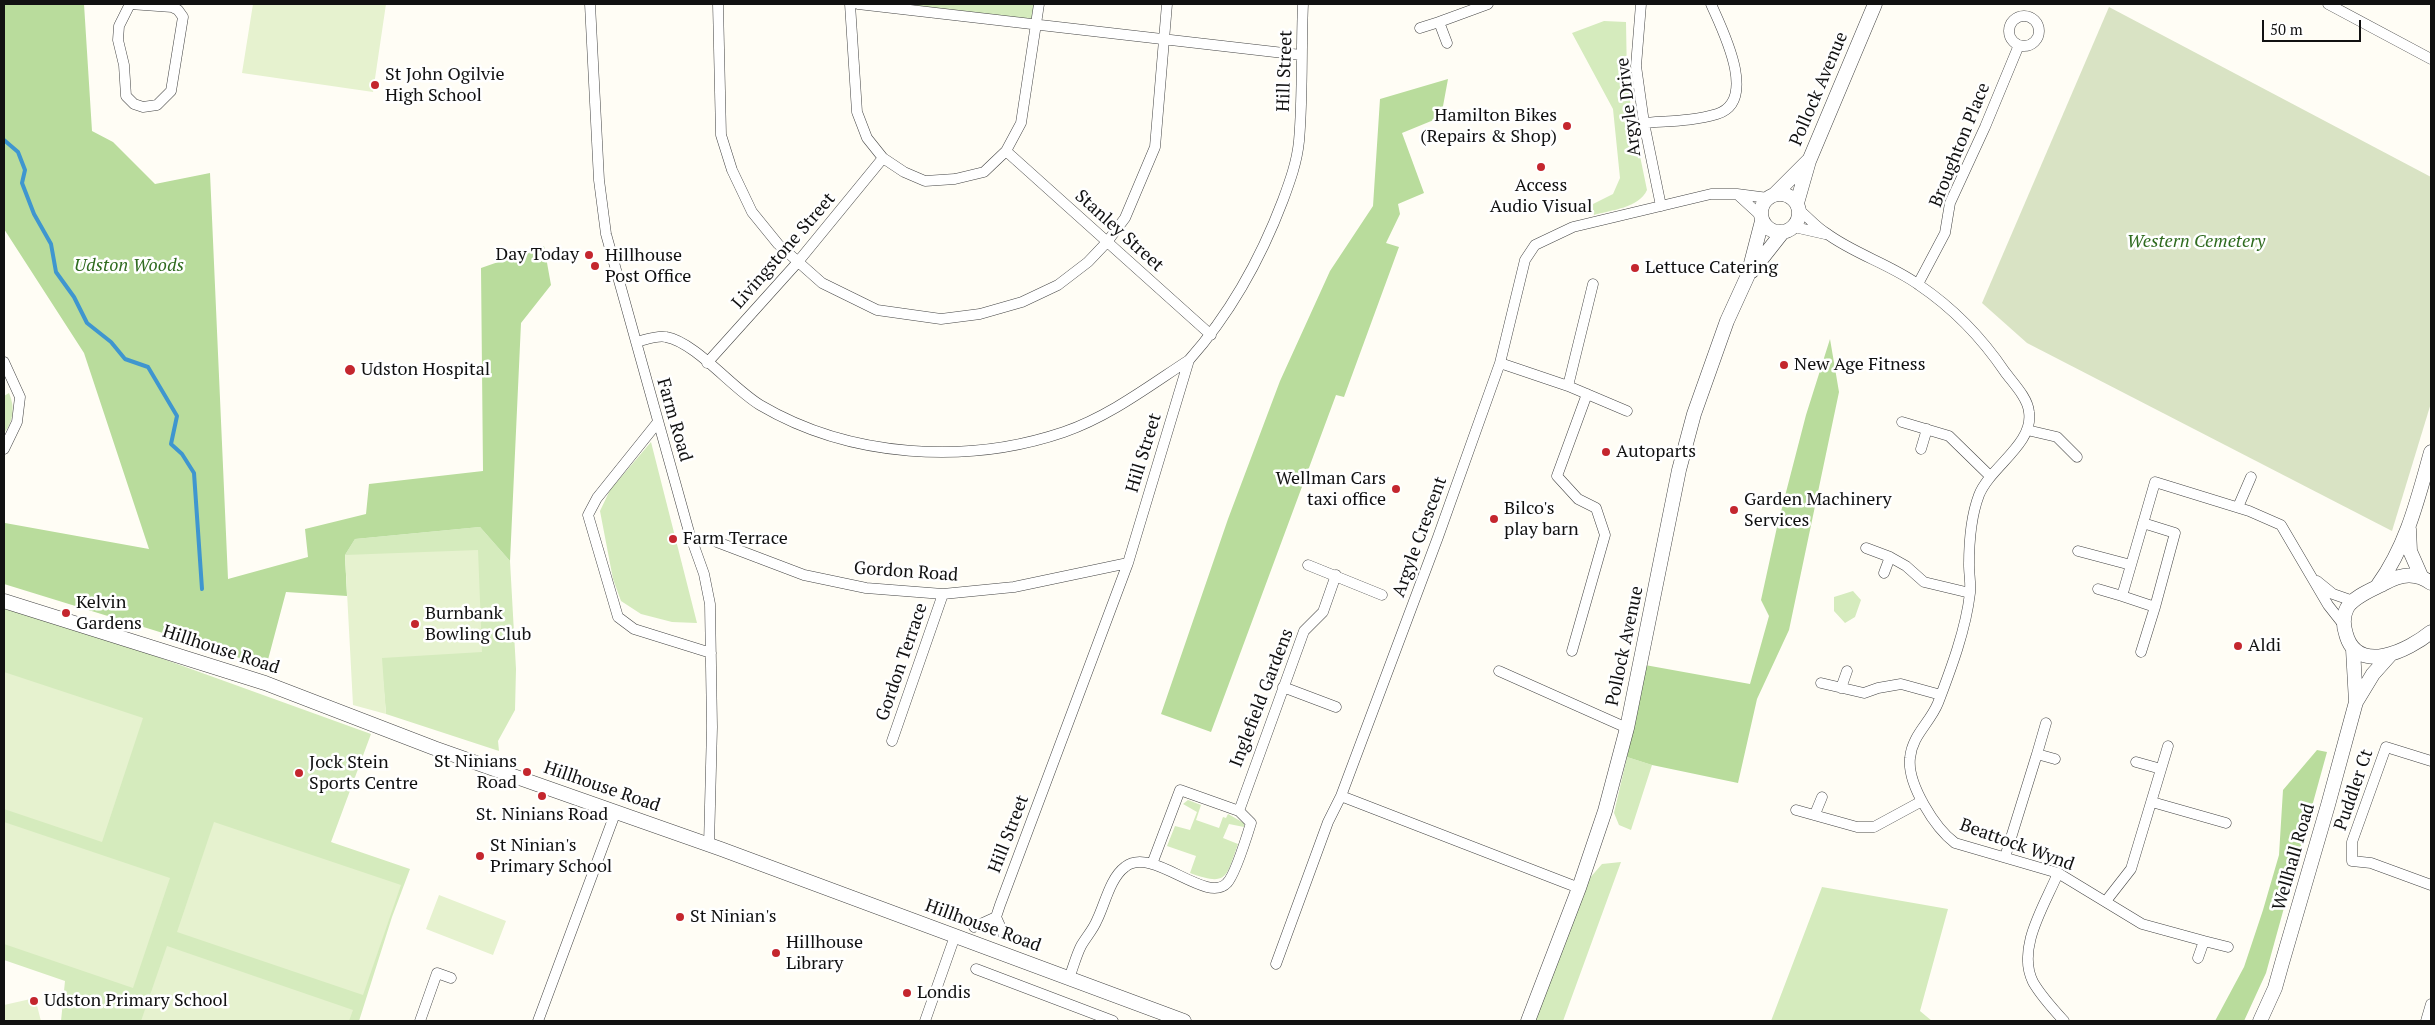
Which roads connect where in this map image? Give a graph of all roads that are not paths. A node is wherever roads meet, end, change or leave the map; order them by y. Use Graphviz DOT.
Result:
graph roads {
  1 [pos="130,4"];
  2 [pos="590,4"];
  3 [pos="718,4"];
  4 [pos="850,4"];
  5 [pos="858,4"];
  6 [pos="1039,4"];
  7 [pos="1167,4"];
  8 [pos="1303,4"];
  9 [pos="1488,4"];
  10 [pos="1641,4"];
  11 [pos="1711,4"];
  12 [pos="1874,4"];
  13 [pos="2328,4"];
  14 [pos="180,7"];
  15 [pos="1439,22"];
  16 [pos="1037,23"];
  17 [pos="1420,28"];
  18 [pos="1164,39"];
  19 [pos="1447,43"];
  20 [pos="2019,45"];
  21 [pos="1301,55"];
  22 [pos="2431,59"];
  23 [pos="1644,123"];
  24 [pos="1006,151"];
  25 [pos="883,158"];
  26 [pos="1809,161"];
  27 [pos="1737,194"];
  28 [pos="1771,196"];
  29 [pos="1661,206"];
  30 [pos="1798,206"];
  31 [pos="1761,218"];
  32 [pos="1788,230"];
  33 [pos="1826,234"];
  34 [pos="1107,242"];
  35 [pos="797,263"];
  36 [pos="1748,275"];
  37 [pos="1593,284"];
  38 [pos="1918,284"];
  39 [pos="1211,335"];
  40 [pos="636,342"];
  41 [pos="1189,360"];
  42 [pos="4,362"];
  43 [pos="707,363"];
  44 [pos="1500,363"];
  45 [pos="1568,386"];
  46 [pos="1587,394"];
  47 [pos="1627,411"];
  48 [pos="658,422"];
  49 [pos="1902,422"];
  50 [pos="1927,429"];
  51 [pos="2027,430"];
  52 [pos="4,446"];
  53 [pos="1920,449"];
  54 [pos="2431,452"];
  55 [pos="2077,457"];
  56 [pos="1990,476"];
  57 [pos="2251,477"];
  58 [pos="2238,507"];
  59 [pos="2143,523"];
  60 [pos="2409,525"];
  61 [pos="717,542"];
  62 [pos="1866,548"];
  63 [pos="2078,551"];
  64 [pos="1890,557"];
  65 [pos="1128,563"];
  66 [pos="2131,564"];
  67 [pos="1308,565"];
  68 [pos="1884,574"];
  69 [pos="1336,575"];
  70 [pos="2310,576"];
  71 [pos="2426,580"];
  72 [pos="2376,587"];
  73 [pos="2098,589"];
  74 [pos="1970,593"];
  75 [pos="943,594"];
  76 [pos="1382,595"];
  77 [pos="2122,596"];
  78 [pos="4,601"];
  79 [pos="2353,601"];
  80 [pos="2155,606"];
  81 [pos="2343,624"];
  82 [pos="2431,632"];
  83 [pos="2424,642"];
  84 [pos="2353,649"];
  85 [pos="1572,651"];
  86 [pos="2141,652"];
  87 [pos="711,653"];
  88 [pos="2390,655"];
  89 [pos="1499,671"];
  90 [pos="1847,671"];
  91 [pos="1821,683"];
  92 [pos="1283,687"];
  93 [pos="1841,688"];
  94 [pos="1941,695"];
  95 [pos="2356,702"];
  96 [pos="1336,706"];
  97 [pos="2046,723"];
  98 [pos="1627,728"];
  99 [pos="892,741"];
  100 [pos="2168,746"];
  101 [pos="2037,754"];
  102 [pos="2055,760"];
  103 [pos="2431,761"];
  104 [pos="2136,762"];
  105 [pos="2161,769"];
  106 [pos="1341,796"];
  107 [pos="1822,797"];
  108 [pos="1922,801"];
  109 [pos="2152,802"];
  110 [pos="1796,810"];
  111 [pos="616,811"];
  112 [pos="1239,811"];
  113 [pos="1815,814"];
  114 [pos="2226,823"];
  115 [pos="709,845"];
  116 [pos="2005,858"];
  117 [pos="1152,864"];
  118 [pos="2058,874"];
  119 [pos="2431,886"];
  120 [pos="1579,888"];
  121 [pos="2106,901"];
  122 [pos="996,918"];
  123 [pos="974,927"];
  124 [pos="1004,935"];
  125 [pos="955,936"];
  126 [pos="2204,941"];
  127 [pos="2228,947"];
  128 [pos="2198,958"];
  129 [pos="1276,964"];
  130 [pos="976,970"];
  131 [pos="452,978"];
  132 [pos="1069,978"];
  133 [pos="2431,1004"];
  134 [pos="420,1021"];
  135 [pos="538,1021"];
  136 [pos="925,1021"];
  137 [pos="1114,1021"];
  138 [pos="1184,1021"];
  139 [pos="1528,1021"];
  140 [pos="2064,1021"];
  141 [pos="2260,1021"];
  142 [pos="2426,1021"];
  1 -- 14 [label="street"];
  1 -- 14 [label="street"];
  2 -- 40 [label="street, Farm Road"];
  3 -- 35 [label="street"];
  4 -- 25 [label="street"];
  5 -- 16 [label="street"];
  6 -- 16 [label="street"];
  7 -- 18 [label="street"];
  8 -- 21 [label="street, Hill Street"];
  9 -- 15 [label="street"];
  10 -- 23 [label="street, Argyle Drive"];
  11 -- 23 [label="street"];
  12 -- 26 [label="street, Pollock Avenue"];
  13 -- 22 [label="street"];
  15 -- 17 [label="street"];
  15 -- 19 [label="street"];
  16 -- 18 [label="street"];
  16 -- 24 [label="street"];
  18 -- 21 [label="street"];
  18 -- 34 [label="street"];
  20 -- 38 [label="street, Broughton Place"];
  21 -- 39 [label="street, Hill Street"];
  23 -- 29 [label="street, Argyle Drive"];
  24 -- 25 [label="street"];
  24 -- 34 [label="street, Stanley Street"];
  25 -- 35 [label="street, Livingstone Street"];
  26 -- 28 [label="street, Pollock Avenue"];
  26 -- 30 [label="street, Pollock Avenue"];
  27 -- 28 [label="street, Argyle Crescent"];
  27 -- 29 [label="street, Argyle Crescent"];
  27 -- 31 [label="street"];
  28 -- 30 [label="street"];
  28 -- 31 [label="street"];
  29 -- 44 [label="street, Argyle Crescent"];
  30 -- 32 [label="street"];
  30 -- 33 [label="street"];
  31 -- 32 [label="street"];
  31 -- 36 [label="street, Pollock Avenue"];
  32 -- 33 [label="street"];
  32 -- 36 [label="street, Pollock Avenue"];
  33 -- 38 [label="street"];
  34 -- 35 [label="street"];
  34 -- 39 [label="street, Stanley Street"];
  35 -- 43 [label="street, Livingstone Street"];
  36 -- 98 [label="street, Pollock Avenue"];
  37 -- 45 [label="street"];
  38 -- 51 [label="street"];
  39 -- 41 [label="street, Hill Street"];
  40 -- 43 [label="street"];
  40 -- 48 [label="street, Farm Road"];
  41 -- 43 [label="street"];
  41 -- 65 [label="street, Hill Street"];
  42 -- 52 [label="street"];
  44 -- 45 [label="street"];
  44 -- 106 [label="street, Argyle Crescent"];
  45 -- 46 [label="street"];
  46 -- 47 [label="street"];
  46 -- 85 [label="street"];
  48 -- 87 [label="street, Farm Road"];
  48 -- 87 [label="street"];
  49 -- 50 [label="street"];
  50 -- 53 [label="street"];
  50 -- 56 [label="street"];
  51 -- 55 [label="street"];
  51 -- 56 [label="street, Beattock Wynd"];
  54 -- 60 [label="street"];
  56 -- 74 [label="street, Beattock Wynd"];
  57 -- 58 [label="street"];
  58 -- 59 [label="street"];
  58 -- 70 [label="street"];
  59 -- 66 [label="street"];
  59 -- 80 [label="street"];
  60 -- 71 [label="street"];
  60 -- 72 [label="street"];
  61 -- 75 [label="street, Gordon Road"];
  62 -- 64 [label="street"];
  63 -- 66 [label="street"];
  64 -- 68 [label="street"];
  64 -- 74 [label="street"];
  65 -- 75 [label="street, Gordon Road"];
  65 -- 122 [label="street, Hill Street"];
  66 -- 77 [label="street"];
  67 -- 69 [label="street"];
  69 -- 76 [label="street"];
  69 -- 92 [label="street, Inglefield Gardens"];
  70 -- 79 [label="street"];
  70 -- 81 [label="street"];
  71 -- 72 [label="street"];
  72 -- 79 [label="street"];
  73 -- 77 [label="street"];
  74 -- 94 [label="street, Beattock Wynd"];
  75 -- 99 [label="street, Gordon Terrace"];
  77 -- 80 [label="street"];
  78 -- 111 [label="street, Hillhouse Road"];
  79 -- 81 [label="street"];
  80 -- 86 [label="street"];
  81 -- 84 [label="street, Wellhall Road"];
  82 -- 83 [label="street, Wellhall Road"];
  83 -- 88 [label="street, Wellhall Road"];
  84 -- 88 [label="street, Wellhall Road"];
  84 -- 95 [label="street, Wellhall Road"];
  87 -- 115 [label="street, Farm Road"];
  88 -- 95 [label="street, Wellhall Road"];
  89 -- 98 [label="street"];
  90 -- 93 [label="street"];
  91 -- 93 [label="street"];
  92 -- 96 [label="street"];
  92 -- 112 [label="street, Inglefield Gardens"];
  93 -- 94 [label="street"];
  94 -- 108 [label="street, Beattock Wynd"];
  95 -- 141 [label="street, Wellhall Road"];
  97 -- 101 [label="street"];
  98 -- 120 [label="street, Pollock Avenue"];
  100 -- 105 [label="street"];
  101 -- 102 [label="street"];
  101 -- 116 [label="street"];
  103 -- 119 [label="street, Puddler Ct"];
  104 -- 105 [label="street"];
  105 -- 109 [label="street"];
  106 -- 120 [label="street"];
  106 -- 129 [label="street, Argyle Crescent"];
  107 -- 113 [label="street"];
  108 -- 113 [label="street"];
  108 -- 116 [label="street, Beattock Wynd"];
  109 -- 114 [label="street"];
  109 -- 121 [label="street"];
  110 -- 113 [label="street"];
  111 -- 115 [label="street, Hillhouse Road"];
  111 -- 135 [label="street"];
  112 -- 117 [label="street"];
  112 -- 117 [label="street"];
  115 -- 125 [label="street, Hillhouse Road"];
  116 -- 118 [label="street, Beattock Wynd"];
  117 -- 132 [label="street"];
  118 -- 121 [label="street, Beattock Wynd"];
  118 -- 140 [label="street"];
  120 -- 139 [label="street, Pollock Avenue"];
  121 -- 126 [label="street, Beattock Wynd"];
  122 -- 123 [label="street"];
  122 -- 124 [label="street"];
  125 -- 132 [label="street, Hillhouse Road"];
  125 -- 136 [label="street"];
  126 -- 127 [label="street, Beattock Wynd"];
  126 -- 128 [label="street"];
  130 -- 137 [label="street"];
  131 -- 134 [label="street"];
  132 -- 138 [label="street, Hillhouse Road"];
  133 -- 142 [label="street"];
}
